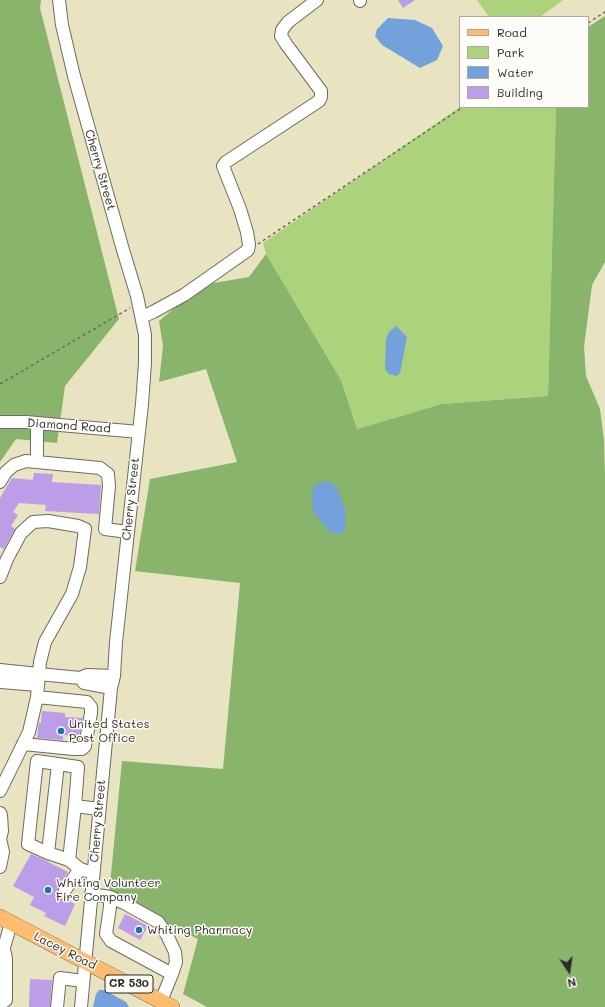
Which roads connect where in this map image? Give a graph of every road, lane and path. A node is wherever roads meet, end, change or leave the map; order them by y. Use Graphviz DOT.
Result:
graph roads {
  1 [pos="59,0"];
  2 [pos="317,0"];
  3 [pos="605,12"];
  4 [pos="589,22"];
  5 [pos="461,108"];
  6 [pos="248,250"];
  7 [pos="138,302"];
  8 [pos="142,317"];
  9 [pos="0,384"];
  10 [pos="0,422"];
  11 [pos="37,423"];
  12 [pos="139,432"];
  13 [pos="37,462"];
  14 [pos="0,482"];
  15 [pos="85,529"];
  16 [pos="105,529"];
  17 [pos="128,532"];
  18 [pos="0,576"];
  19 [pos="0,670"];
  20 [pos="0,682"];
  21 [pos="112,682"];
  22 [pos="38,685"];
  23 [pos="23,744"];
  24 [pos="58,764"];
  25 [pos="0,791"];
  26 [pos="76,806"];
  27 [pos="100,809"];
  28 [pos="0,813"];
  29 [pos="0,839"];
  30 [pos="48,853"];
  31 [pos="69,860"];
  32 [pos="0,867"];
  33 [pos="80,869"];
  34 [pos="93,873"];
  35 [pos="65,890"];
  36 [pos="91,894"];
  37 [pos="110,898"];
  38 [pos="6,920"];
  39 [pos="1,950"];
  40 [pos="85,962"];
  41 [pos="172,974"];
  42 [pos="83,981"];
  43 [pos="0,1002"];
  44 [pos="167,1004"];
  45 [pos="57,1007"];
  46 [pos="81,1007"];
  1 -- 7 [label="street, Cherry Street"];
  2 -- 6 [label="street"];
  3 -- 4 [label="path"];
  5 -- 6 [label="path"];
  6 -- 8 [label="street"];
  7 -- 8 [label="street, Cherry Street"];
  7 -- 9 [label="path"];
  8 -- 12 [label="street, Cherry Street"];
  10 -- 11 [label="street, Diamond Road"];
  11 -- 12 [label="street, Diamond Road"];
  11 -- 13 [label="street"];
  12 -- 17 [label="street, Cherry Street"];
  13 -- 14 [label="street"];
  13 -- 16 [label="street"];
  15 -- 16 [label="street"];
  15 -- 18 [label="street"];
  15 -- 22 [label="street"];
  16 -- 17 [label="street"];
  17 -- 21 [label="street, Cherry Street"];
  19 -- 22 [label="street"];
  20 -- 22 [label="street"];
  21 -- 22 [label="street"];
  21 -- 27 [label="street, Cherry Street"];
  22 -- 23 [label="street"];
  22 -- 23 [label="street"];
  23 -- 25 [label="street"];
  24 -- 26 [label="street"];
  24 -- 30 [label="street"];
  24 -- 30 [label="street"];
  26 -- 27 [label="street"];
  26 -- 31 [label="street"];
  27 -- 34 [label="street, Cherry Street"];
  28 -- 29 [label="street"];
  29 -- 32 [label="street"];
  30 -- 31 [label="street"];
  31 -- 33 [label="street"];
  33 -- 34 [label="street"];
  33 -- 35 [label="street"];
  34 -- 36 [label="street, Cherry Street"];
  36 -- 37 [label="street"];
  36 -- 40 [label="street, Cherry Street"];
  37 -- 41 [label="street"];
  37 -- 41 [label="street"];
  38 -- 39 [label="street"];
  38 -- 40 [label="main road, Lacey Road / CR 530"];
  39 -- 43 [label="street"];
  40 -- 42 [label="street, Cherry Street"];
  40 -- 44 [label="main road, Lacey Road / CR 530"];
  41 -- 44 [label="street"];
  42 -- 45 [label="street"];
  42 -- 46 [label="street, Cherry Street"];
}
